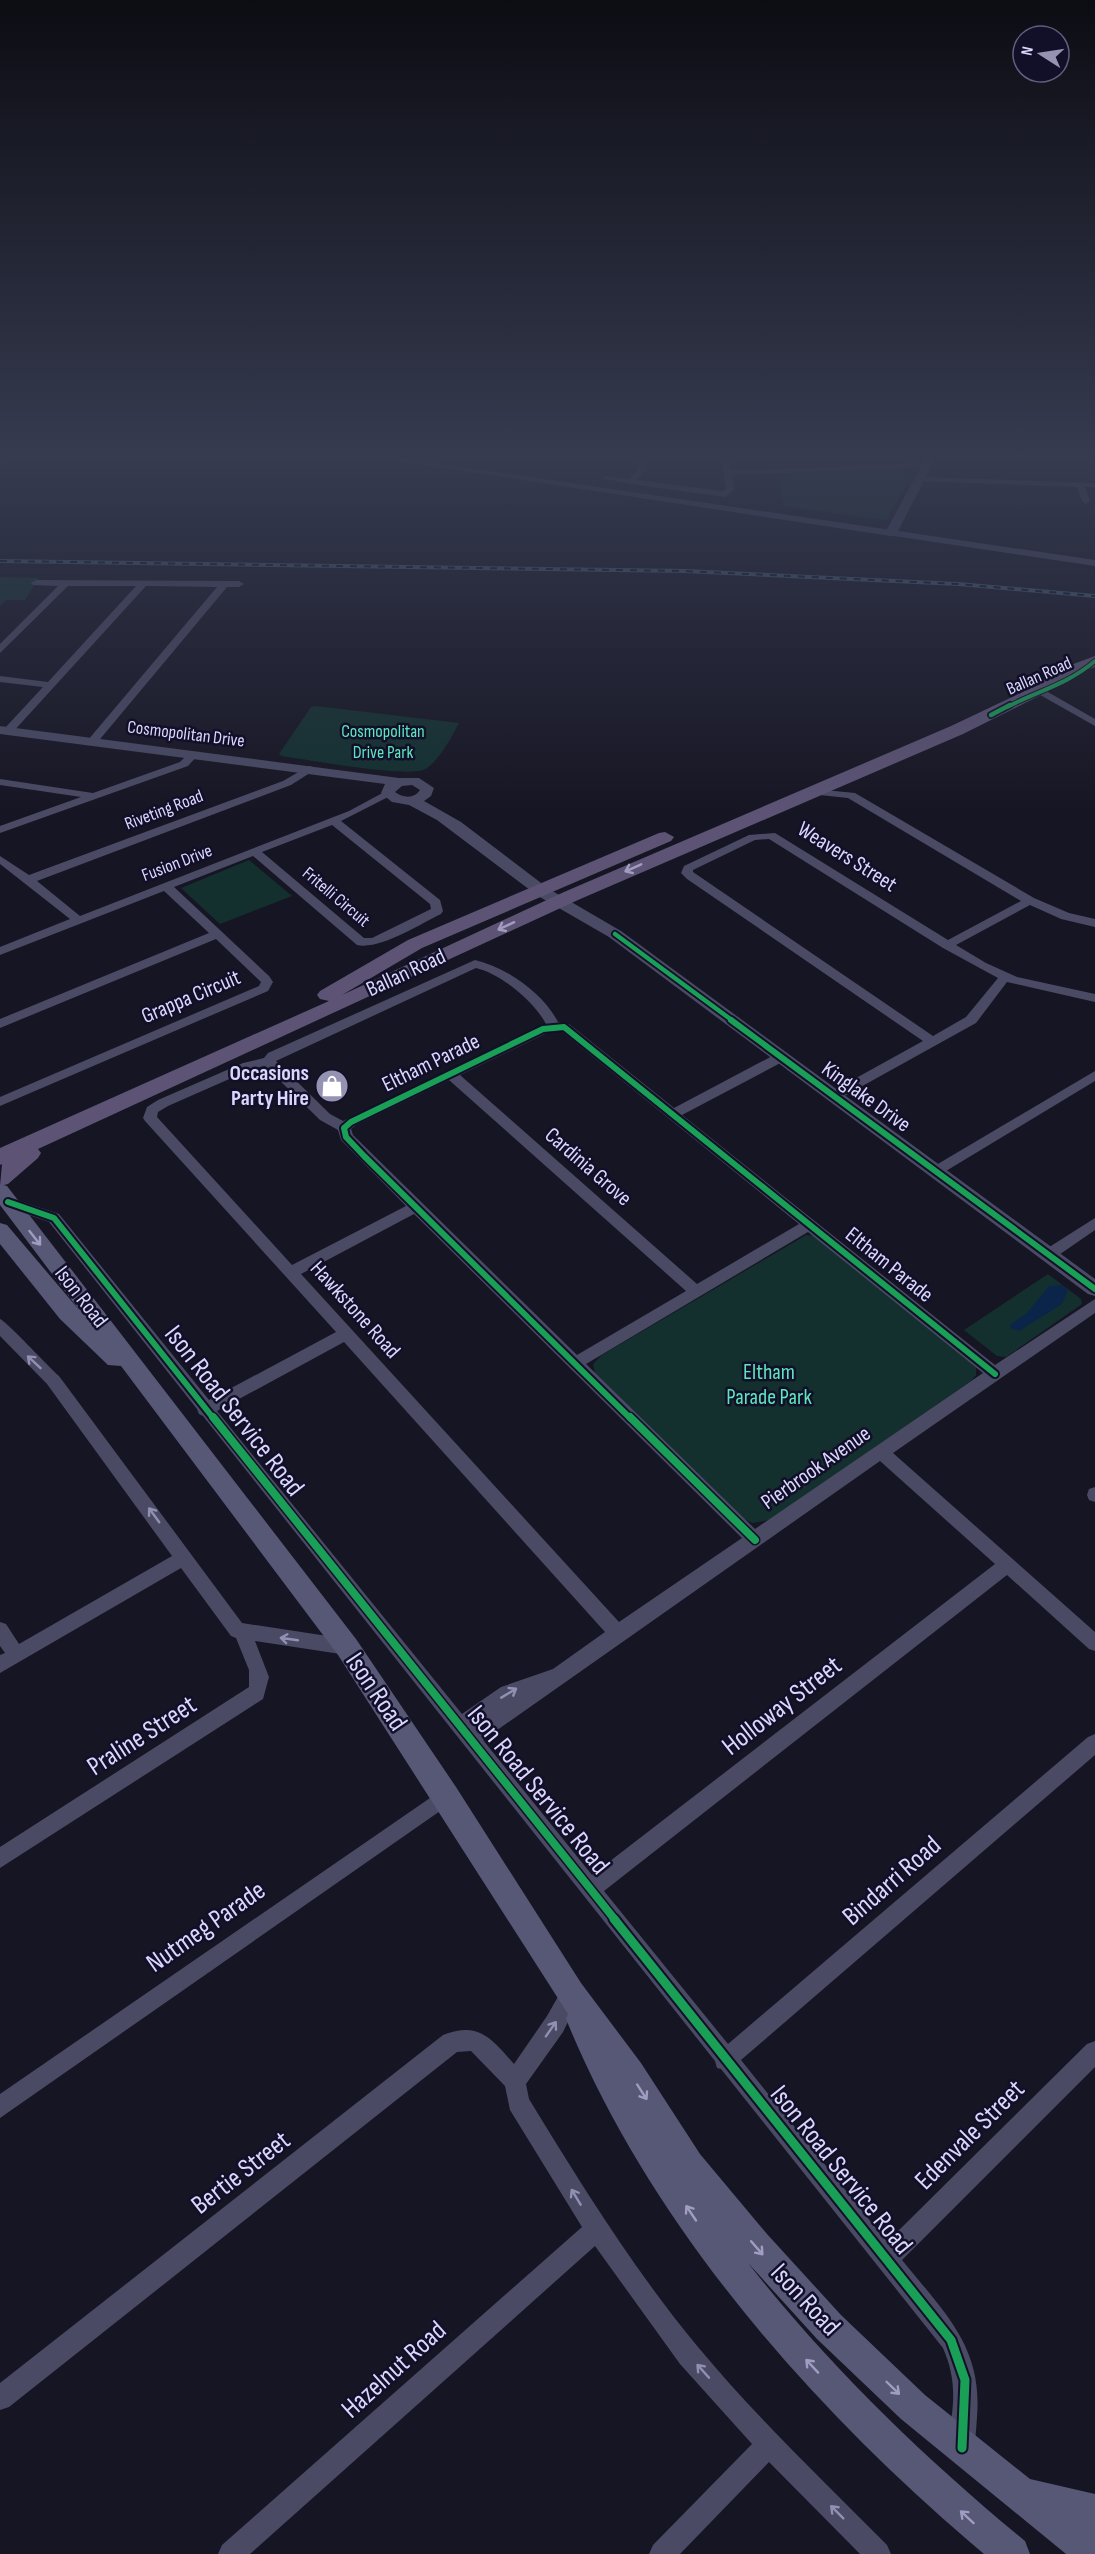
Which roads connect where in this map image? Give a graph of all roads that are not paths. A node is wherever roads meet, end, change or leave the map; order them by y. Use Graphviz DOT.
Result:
graph roads {
  1 [pos="36,583"];
  2 [pos="66,583"];
  3 [pos="143,584"];
  4 [pos="224,584"];
  5 [pos="239,584"];
  6 [pos="181,636"];
  7 [pos="194,638"];
  8 [pos="0,650"];
  9 [pos="163,658"];
  10 [pos="176,659"];
  11 [pos="1092,662"];
  12 [pos="0,679"];
  13 [pos="50,685"];
  14 [pos="135,691"];
  15 [pos="148,692"];
  16 [pos="1034,693"];
  17 [pos="1095,723"];
  18 [pos="4,730"];
  19 [pos="92,742"];
  20 [pos="193,755"];
  21 [pos="309,769"];
  22 [pos="851,776"];
  23 [pos="0,782"];
  24 [pos="814,792"];
  25 [pos="397,793"];
  26 [pos="426,794"];
  27 [pos="851,795"];
  28 [pos="96,797"];
  29 [pos="440,813"];
  30 [pos="334,821"];
  31 [pos="0,830"];
  32 [pos="481,844"];
  33 [pos="255,852"];
  34 [pos="0,859"];
  35 [pos="28,880"];
  36 [pos="166,886"];
  37 [pos="555,893"];
  38 [pos="1030,901"];
  39 [pos="78,921"];
  40 [pos="1095,924"];
  41 [pos="218,934"];
  42 [pos="947,945"];
  43 [pos="0,951"];
  44 [pos="1005,977"];
  45 [pos="1095,998"];
  46 [pos="0,1024"];
  47 [pos="553,1026"];
  48 [pos="932,1041"];
  49 [pos="781,1057"];
  50 [pos="269,1061"];
  51 [pos="451,1074"];
  52 [pos="1095,1075"];
  53 [pos="834,1096"];
  54 [pos="0,1102"];
  55 [pos="674,1114"];
  56 [pos="69,1126"];
  57 [pos="344,1128"];
  58 [pos="2,1144"];
  59 [pos="936,1171"];
  60 [pos="0,1178"];
  61 [pos="4,1196"];
  62 [pos="416,1207"];
  63 [pos="1095,1223"];
  64 [pos="810,1224"];
  65 [pos="0,1230"];
  66 [pos="1048,1255"];
  67 [pos="290,1273"];
  68 [pos="1095,1289"];
  69 [pos="697,1292"];
  70 [pos="1095,1305"];
  71 [pos="0,1325"];
  72 [pos="346,1334"];
  73 [pos="576,1363"];
  74 [pos="995,1374"];
  75 [pos="163,1403"];
  76 [pos="205,1410"];
  77 [pos="881,1452"];
  78 [pos="754,1540"];
  79 [pos="184,1557"];
  80 [pos="1007,1565"];
  81 [pos="0,1630"];
  82 [pos="244,1633"];
  83 [pos="618,1633"];
  84 [pos="1095,1643"];
  85 [pos="346,1647"];
  86 [pos="8,1660"];
  87 [pos="465,1733"];
  88 [pos="1095,1743"];
  89 [pos="446,1796"];
  90 [pos="0,1858"];
  91 [pos="590,1889"];
  92 [pos="571,1993"];
  93 [pos="1095,2052"];
  94 [pos="725,2060"];
  95 [pos="515,2080"];
  96 [pos="0,2107"];
  97 [pos="596,2230"];
  98 [pos="887,2260"];
  99 [pos="0,2398"];
  100 [pos="770,2444"];
  101 [pos="962,2448"];
  102 [pos="1017,2493"];
  103 [pos="1095,2512"];
  104 [pos="231,2554"];
  105 [pos="662,2554"];
  106 [pos="878,2554"];
  107 [pos="1012,2554"];
  108 [pos="1095,2554"];
  1 -- 2 [label="street"];
  2 -- 3 [label="street"];
  2 -- 8 [label="street"];
  3 -- 4 [label="street"];
  3 -- 13 [label="street"];
  4 -- 5 [label="street"];
  4 -- 6 [label="street"];
  6 -- 7 [label="street"];
  6 -- 9 [label="street"];
  9 -- 10 [label="street"];
  9 -- 14 [label="street"];
  11 -- 16 [label="main road, Ballan Road"];
  12 -- 13 [label="street"];
  13 -- 18 [label="street"];
  14 -- 15 [label="street"];
  14 -- 19 [label="street"];
  16 -- 17 [label="street"];
  16 -- 22 [label="main road, Ballan Road"];
  18 -- 19 [label="street, Cosmopolitan Drive"];
  19 -- 20 [label="street, Cosmopolitan Drive"];
  20 -- 21 [label="street, Cosmopolitan Drive"];
  20 -- 28 [label="street"];
  21 -- 25 [label="street, Cosmopolitan Drive"];
  21 -- 35 [label="street, Riveting Road"];
  22 -- 24 [label="main road, Ballan Road"];
  22 -- 27 [label="street"];
  23 -- 28 [label="street"];
  24 -- 27 [label="street"];
  24 -- 37 [label="main road, Ballan Road"];
  25 -- 26 [label="street"];
  25 -- 26 [label="street"];
  25 -- 29 [label="street, Cosmopolitan Drive"];
  25 -- 30 [label="street, Fusion Drive"];
  26 -- 29 [label="street, Cosmopolitan Drive"];
  27 -- 38 [label="street"];
  28 -- 31 [label="street"];
  29 -- 32 [label="street, Cosmopolitan Drive"];
  30 -- 33 [label="street, Fusion Drive"];
  30 -- 33 [label="street, Fritelli Circuit"];
  32 -- 37 [label="street, Cosmopolitan Drive"];
  32 -- 37 [label="street, Cosmopolitan Drive"];
  33 -- 36 [label="street, Fusion Drive"];
  34 -- 35 [label="street"];
  35 -- 39 [label="street"];
  36 -- 39 [label="street, Fusion Drive"];
  36 -- 41 [label="street, Grappa Circuit"];
  37 -- 49 [label="street, Kinglake Drive"];
  37 -- 56 [label="main road, Ballan Road, one-way"];
  37 -- 58 [label="main road, Ballan Road"];
  38 -- 40 [label="street"];
  38 -- 42 [label="street"];
  39 -- 43 [label="street, Fusion Drive"];
  41 -- 46 [label="street"];
  41 -- 54 [label="street, Grappa Circuit"];
  42 -- 44 [label="street, Weavers Street"];
  42 -- 48 [label="street, Weavers Street"];
  44 -- 45 [label="street, Weavers Street"];
  44 -- 48 [label="street"];
  47 -- 50 [label="street"];
  47 -- 51 [label="street, Eltham Parade"];
  47 -- 55 [label="street, Eltham Parade"];
  48 -- 53 [label="street"];
  49 -- 53 [label="street, Kinglake Drive"];
  49 -- 55 [label="street"];
  50 -- 57 [label="street"];
  50 -- 67 [label="street, Hawkstone Road"];
  51 -- 57 [label="street, Eltham Parade"];
  51 -- 69 [label="street, Cardinia Grove"];
  52 -- 59 [label="street"];
  53 -- 59 [label="street, Kinglake Drive"];
  55 -- 64 [label="street, Eltham Parade"];
  56 -- 58 [label="main road, Ballan Road"];
  56 -- 60 [label="main road"];
  57 -- 62 [label="street"];
  59 -- 66 [label="street, Kinglake Drive"];
  61 -- 75 [label="main road, Ison Road, one-way"];
  61 -- 76 [label="street, Ison Road Service Road"];
  62 -- 67 [label="street"];
  62 -- 73 [label="street"];
  63 -- 66 [label="street"];
  64 -- 69 [label="street"];
  64 -- 74 [label="street, Eltham Parade"];
  65 -- 75 [label="main road, Ison Road"];
  66 -- 68 [label="street, Kinglake Drive"];
  67 -- 72 [label="street, Hawkstone Road"];
  69 -- 73 [label="street"];
  70 -- 74 [label="street, Pierbrook Avenue"];
  79 -- 71 [label="street, one-way"];
  72 -- 76 [label="street"];
  72 -- 83 [label="street, Hawkstone Road"];
  73 -- 78 [label="street"];
  74 -- 77 [label="street, Pierbrook Avenue"];
  75 -- 85 [label="main road, Ison Road"];
  76 -- 87 [label="street, Ison Road Service Road"];
  77 -- 78 [label="street, Pierbrook Avenue"];
  77 -- 80 [label="street"];
  78 -- 83 [label="street, Pierbrook Avenue"];
  79 -- 82 [label="street"];
  79 -- 86 [label="street"];
  80 -- 84 [label="street"];
  80 -- 91 [label="street, Holloway Street"];
  81 -- 86 [label="street"];
  85 -- 82 [label="street, one-way"];
  82 -- 90 [label="street, Praline Street"];
  83 -- 87 [label="street, Pierbrook Avenue"];
  85 -- 89 [label="main road, Ison Road"];
  87 -- 91 [label="street, Ison Road Service Road"];
  88 -- 94 [label="street, Bindarri Road"];
  89 -- 92 [label="main road, Ison Road"];
  89 -- 96 [label="street, Nutmeg Parade"];
  91 -- 94 [label="street, Ison Road Service Road"];
  95 -- 92 [label="street, one-way"];
  92 -- 101 [label="main road, Ison Road, one-way"];
  107 -- 92 [label="main road, Ison Road, one-way"];
  93 -- 98 [label="street, Edenvale Street"];
  94 -- 98 [label="street, Ison Road Service Road"];
  97 -- 95 [label="street, one-way"];
  95 -- 99 [label="street, Bertie Street"];
  100 -- 97 [label="street, one-way"];
  97 -- 104 [label="street, Hazelnut Road"];
  98 -- 101 [label="street, Ison Road Service Road"];
  100 -- 105 [label="street"];
  106 -- 100 [label="street, one-way"];
  101 -- 102 [label="main road, Ison Road"];
  102 -- 103 [label="main road"];
  102 -- 108 [label="main road, Ison Road"];
}
